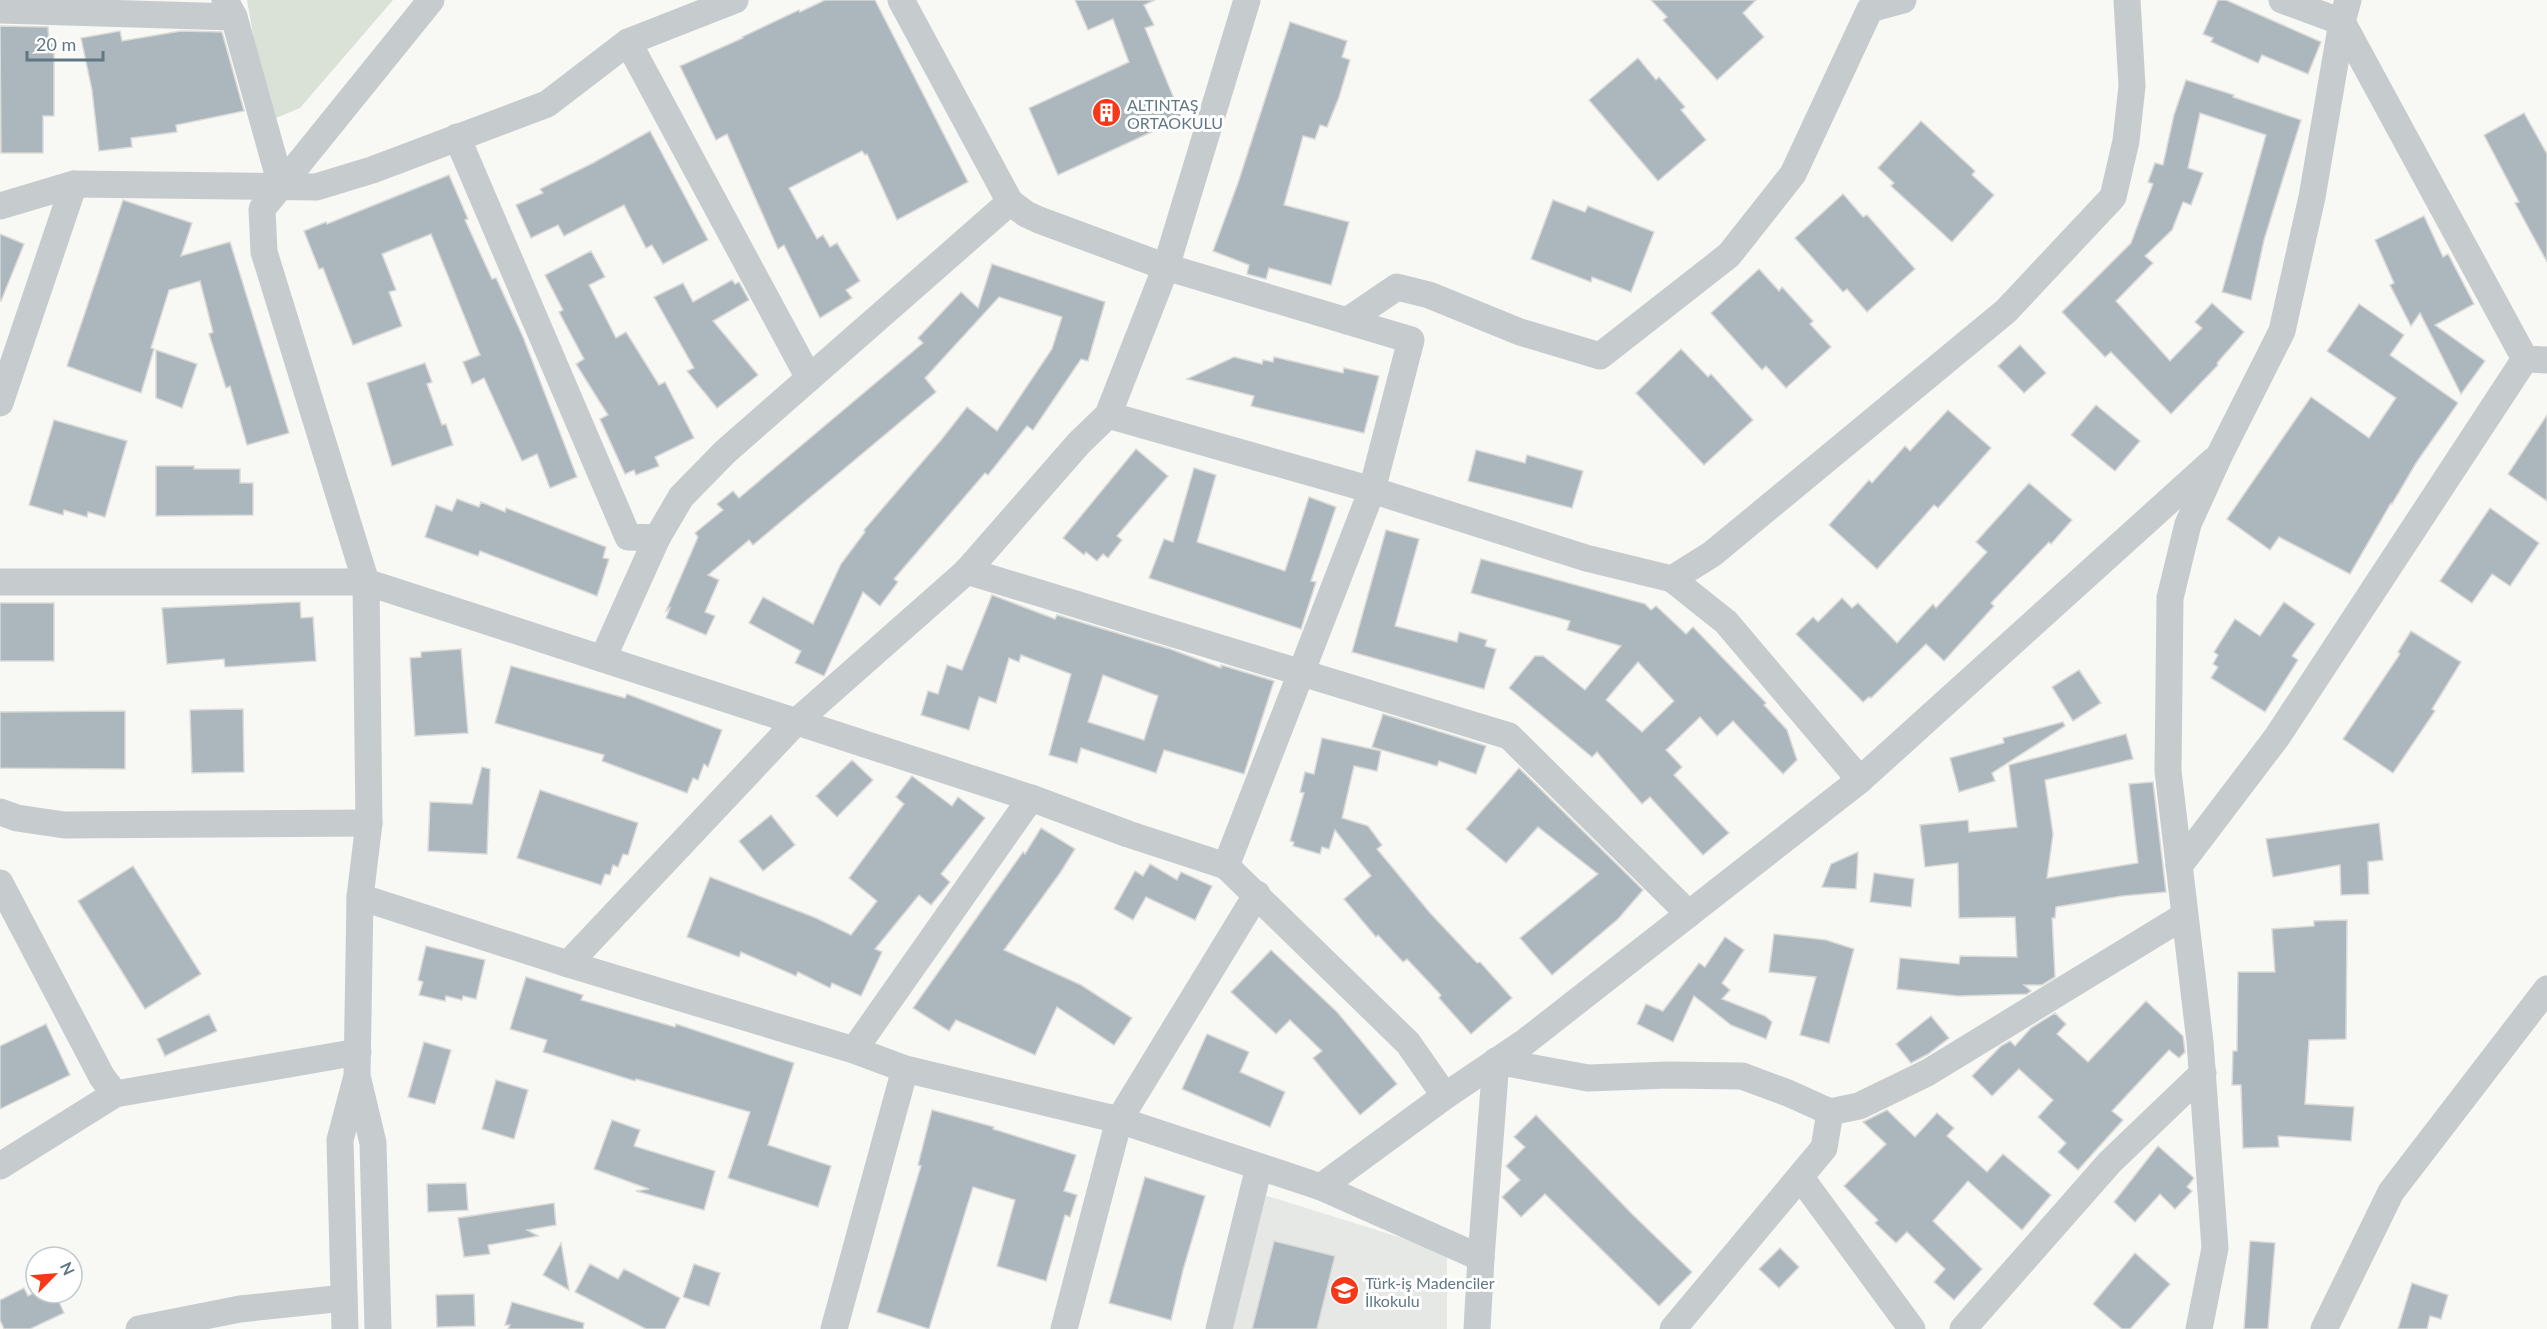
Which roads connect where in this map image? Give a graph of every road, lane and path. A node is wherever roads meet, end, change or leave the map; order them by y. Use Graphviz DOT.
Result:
graph roads {
  1 [pos="431,0"];
  2 [pos="735,0"];
  3 [pos="901,0"];
  4 [pos="1247,0"];
  5 [pos="1903,0"];
  6 [pos="2127,0"];
  7 [pos="2282,0"];
  8 [pos="229,9"];
  9 [pos="0,10"];
  10 [pos="2345,11"];
  11 [pos="628,42"];
  12 [pos="457,137"];
  13 [pos="74,184"];
  14 [pos="280,185"];
  15 [pos="1010,202"];
  16 [pos="0,206"];
  17 [pos="1166,267"];
  18 [pos="1347,321"];
  19 [pos="2536,359"];
  20 [pos="809,378"];
  21 [pos="0,403"];
  22 [pos="1108,415"];
  23 [pos="2220,454"];
  24 [pos="1372,490"];
  25 [pos="657,538"];
  26 [pos="967,571"];
  27 [pos="1672,579"];
  28 [pos="0,582"];
  29 [pos="366,582"];
  30 [pos="603,658"];
  31 [pos="1302,673"];
  32 [pos="796,722"];
  33 [pos="1860,780"];
  34 [pos="1031,798"];
  35 [pos="0,812"];
  36 [pos="369,823"];
  37 [pos="1227,866"];
  38 [pos="2179,866"];
  39 [pos="0,883"];
  40 [pos="1257,894"];
  41 [pos="360,897"];
  42 [pos="1689,914"];
  43 [pos="2184,916"];
  44 [pos="568,964"];
  45 [pos="2547,989"];
  46 [pos="854,1050"];
  47 [pos="1496,1061"];
  48 [pos="358,1064"];
  49 [pos="905,1069"];
  50 [pos="2203,1073"];
  51 [pos="115,1094"];
  52 [pos="1445,1096"];
  53 [pos="1830,1112"];
  54 [pos="1119,1120"];
  55 [pos="0,1166"];
  56 [pos="1259,1167"];
  57 [pos="1801,1178"];
  58 [pos="1321,1187"];
  59 [pos="1481,1258"];
  60 [pos="344,1298"];
  61 [pos="139,1329"];
  62 [pos="345,1329"];
  63 [pos="378,1329"];
  64 [pos="834,1329"];
  65 [pos="1064,1329"];
  66 [pos="1219,1329"];
  67 [pos="1478,1329"];
  68 [pos="1673,1329"];
  69 [pos="1912,1329"];
  70 [pos="1963,1329"];
  71 [pos="2199,1329"];
  72 [pos="2324,1329"];
  1 -- 14 [label="street"];
  2 -- 11 [label="street"];
  3 -- 15 [label="street"];
  4 -- 17 [label="street"];
  5 -- 18 [label="street"];
  6 -- 27 [label="street"];
  7 -- 10 [label="street"];
  8 -- 9 [label="street"];
  8 -- 14 [label="street"];
  10 -- 19 [label="street"];
  10 -- 23 [label="street"];
  11 -- 12 [label="street"];
  11 -- 20 [label="street"];
  12 -- 14 [label="street"];
  12 -- 25 [label="street"];
  13 -- 14 [label="street"];
  13 -- 16 [label="street"];
  13 -- 21 [label="street"];
  14 -- 29 [label="street"];
  15 -- 17 [label="street"];
  15 -- 20 [label="street"];
  17 -- 18 [label="street"];
  17 -- 22 [label="street"];
  18 -- 24 [label="street"];
  19 -- 38 [label="street"];
  20 -- 25 [label="street"];
  22 -- 24 [label="street"];
  22 -- 26 [label="street"];
  23 -- 33 [label="street"];
  23 -- 38 [label="street"];
  24 -- 27 [label="street"];
  24 -- 31 [label="street"];
  25 -- 30 [label="street"];
  26 -- 31 [label="street"];
  26 -- 32 [label="street"];
  27 -- 33 [label="street"];
  28 -- 29 [label="street"];
  29 -- 30 [label="street"];
  29 -- 36 [label="street"];
  30 -- 32 [label="street"];
  31 -- 37 [label="street"];
  31 -- 42 [label="street"];
  32 -- 34 [label="street"];
  32 -- 44 [label="street"];
  33 -- 42 [label="street"];
  34 -- 37 [label="street"];
  34 -- 46 [label="street"];
  35 -- 36 [label="street"];
  36 -- 41 [label="street"];
  37 -- 40 [label="street"];
  38 -- 43 [label="street"];
  39 -- 51 [label="street"];
  40 -- 52 [label="street"];
  40 -- 54 [label="street"];
  41 -- 44 [label="street"];
  41 -- 48 [label="street"];
  42 -- 47 [label="street"];
  43 -- 50 [label="street"];
  43 -- 53 [label="street"];
  44 -- 46 [label="street"];
  45 -- 72 [label="street"];
  46 -- 49 [label="street"];
  47 -- 52 [label="street"];
  47 -- 53 [label="street"];
  47 -- 59 [label="street"];
  48 -- 51 [label="street"];
  48 -- 60 [label="street"];
  48 -- 63 [label="street"];
  49 -- 54 [label="street"];
  49 -- 64 [label="street"];
  50 -- 70 [label="street"];
  50 -- 71 [label="street"];
  51 -- 55 [label="street"];
  52 -- 58 [label="street"];
  53 -- 57 [label="street"];
  54 -- 56 [label="street"];
  54 -- 65 [label="street"];
  56 -- 58 [label="street"];
  56 -- 66 [label="street"];
  57 -- 68 [label="street"];
  57 -- 69 [label="street"];
  58 -- 59 [label="street"];
  59 -- 67 [label="street"];
  60 -- 61 [label="street"];
  60 -- 62 [label="street"];
}
